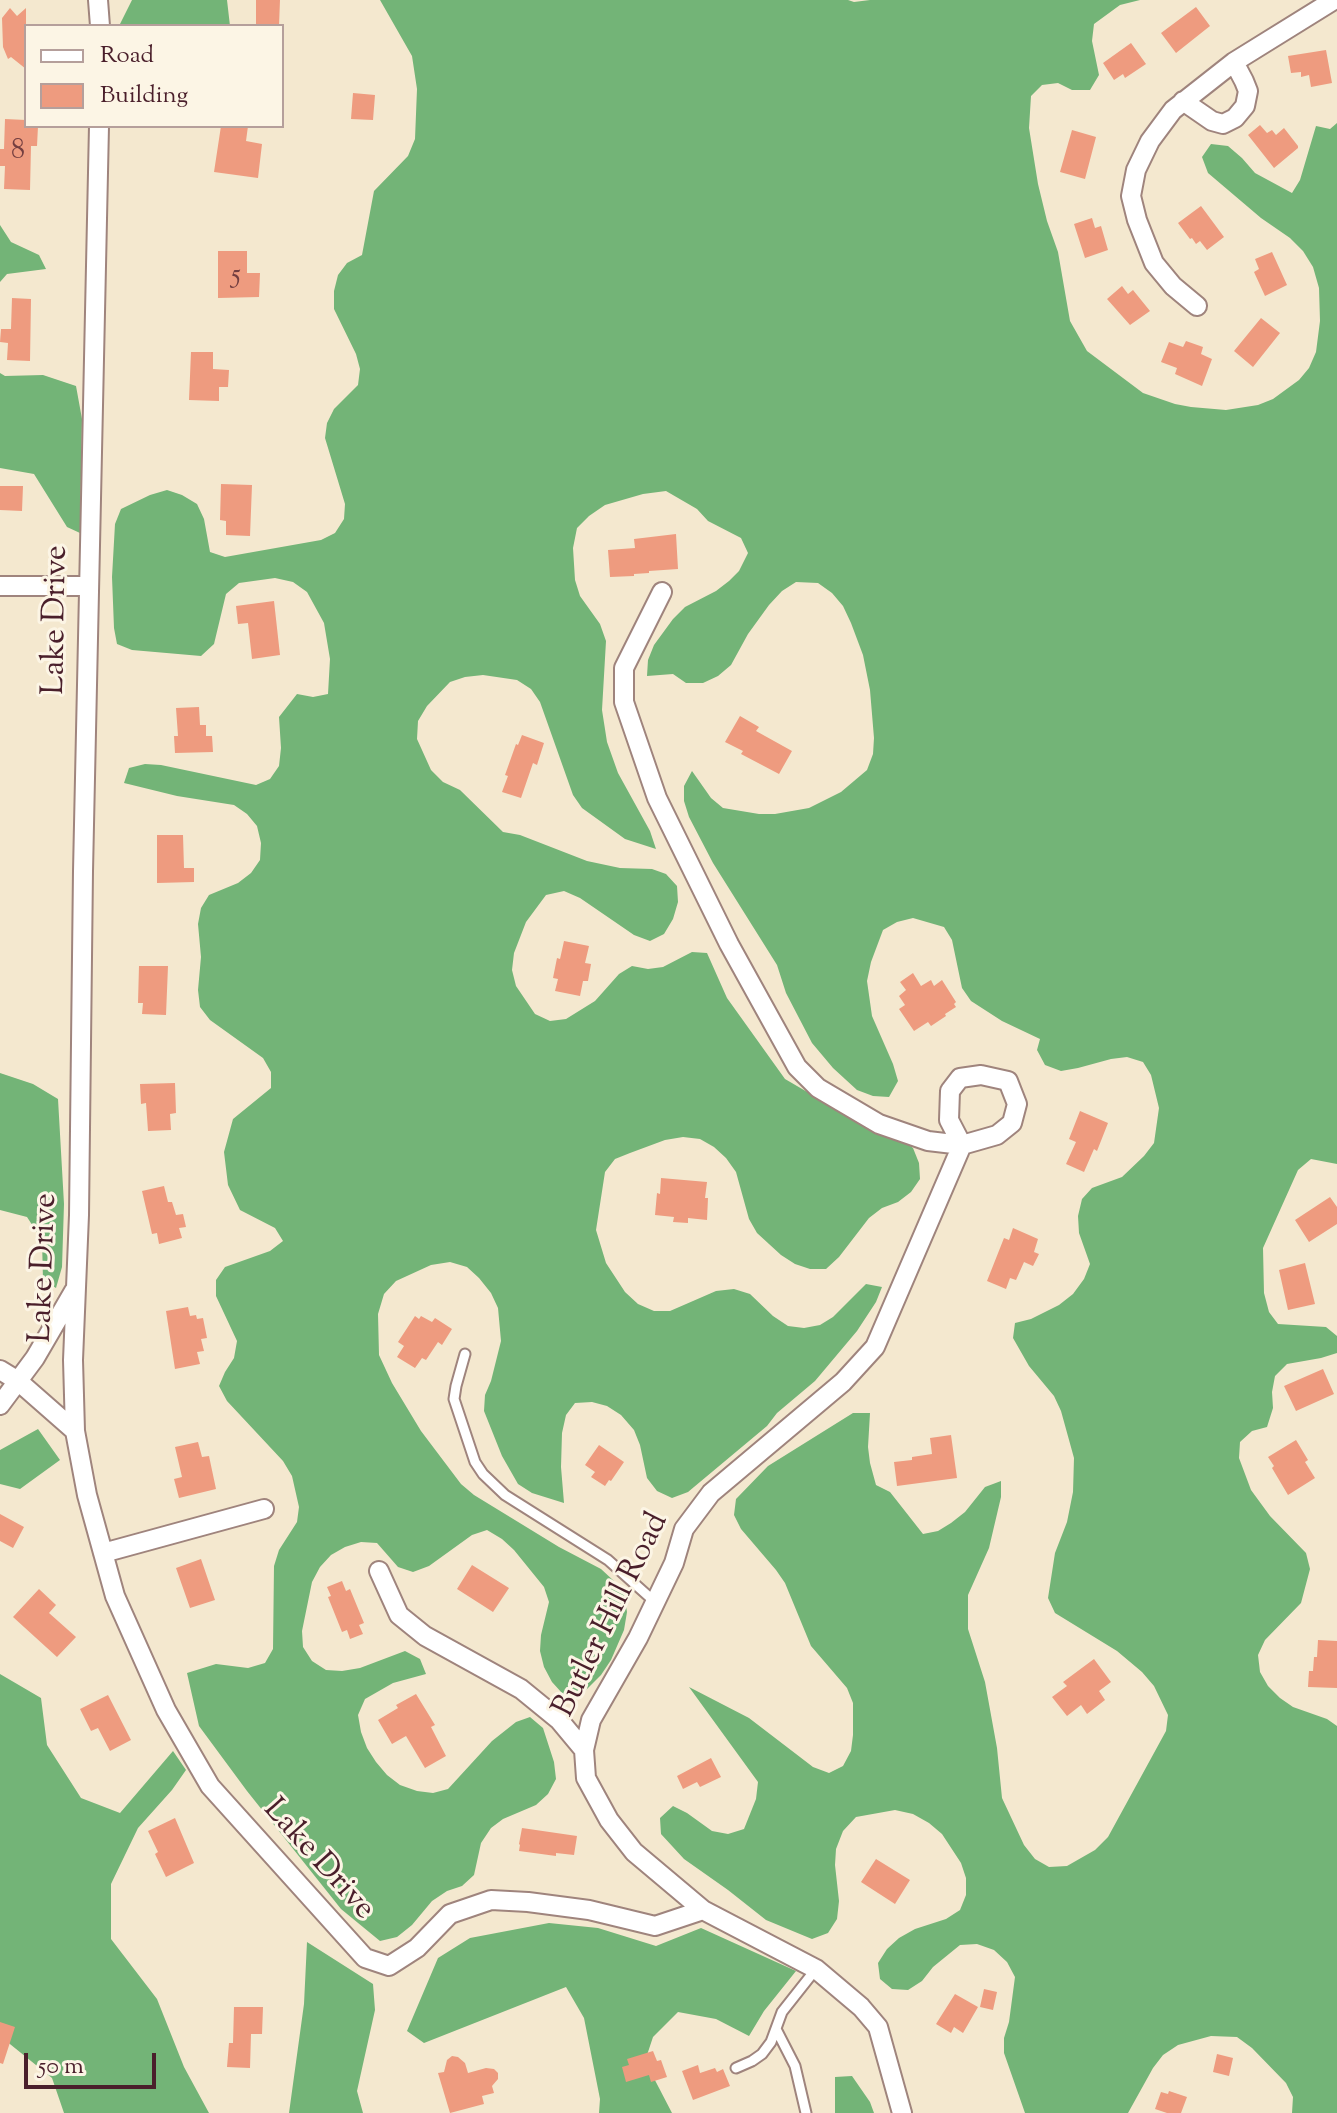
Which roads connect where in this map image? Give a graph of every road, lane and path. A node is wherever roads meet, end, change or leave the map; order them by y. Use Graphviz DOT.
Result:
graph roads {
  1 [pos="98,0"];
  2 [pos="1334,0"];
  3 [pos="100,24"];
  4 [pos="1234,62"];
  5 [pos="1183,101"];
  6 [pos="99,128"];
  7 [pos="1197,306"];
  8 [pos="0,586"];
  9 [pos="89,586"];
  10 [pos="662,592"];
  11 [pos="76,1288"];
  12 [pos="465,1354"];
  13 [pos="0,1370"];
  14 [pos="18,1381"];
  15 [pos="0,1405"];
  16 [pos="75,1431"];
  17 [pos="264,1509"];
  18 [pos="103,1553"];
  19 [pos="379,1571"];
  20 [pos="655,1602"];
  21 [pos="584,1750"];
  22 [pos="703,1910"];
  23 [pos="816,1969"];
  24 [pos="776,2029"];
  25 [pos="736,2068"];
  26 [pos="806,2113"];
  27 [pos="902,2113"];
  1 -- 3 [label="street"];
  2 -- 4 [label="street"];
  4 -- 5 [label="street"];
  4 -- 5 [label="street"];
  5 -- 7 [label="street"];
  6 -- 9 [label="street, Lake Drive"];
  8 -- 9 [label="street"];
  9 -- 11 [label="street, Lake Drive"];
  10 -- 20 [label="street, Butler Hill Road"];
  11 -- 14 [label="street"];
  11 -- 16 [label="street, Lake Drive"];
  12 -- 20 [label="lane"];
  13 -- 14 [label="street"];
  14 -- 15 [label="street"];
  14 -- 16 [label="street"];
  16 -- 18 [label="street, Lake Drive"];
  17 -- 18 [label="street"];
  18 -- 22 [label="street, Lake Drive"];
  19 -- 21 [label="street"];
  20 -- 21 [label="street, Butler Hill Road"];
  21 -- 22 [label="street, Butler Hill Road"];
  22 -- 23 [label="street, Butler Hill Road"];
  23 -- 24 [label="lane"];
  23 -- 27 [label="street, Butler Hill Road"];
  24 -- 25 [label="lane"];
  24 -- 26 [label="lane"];
}
